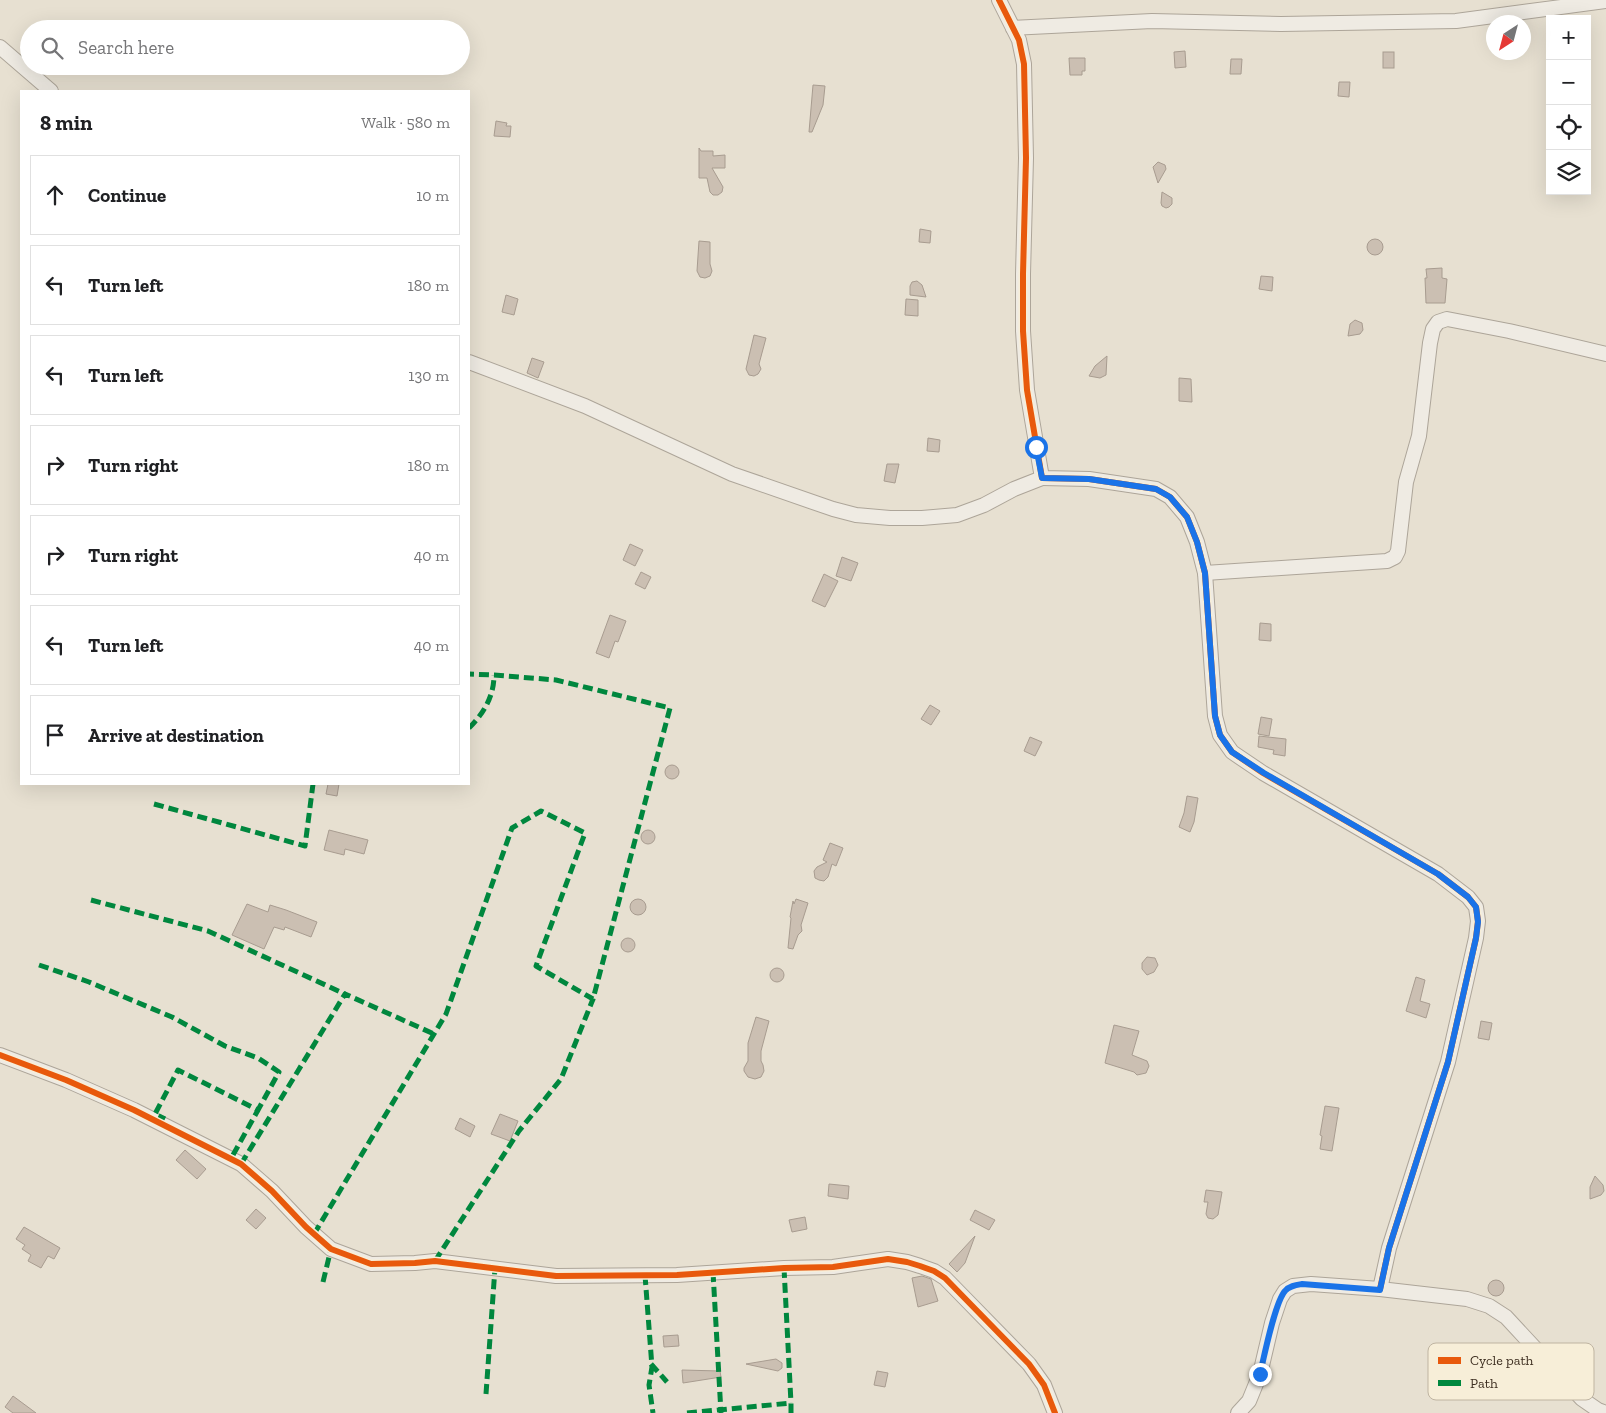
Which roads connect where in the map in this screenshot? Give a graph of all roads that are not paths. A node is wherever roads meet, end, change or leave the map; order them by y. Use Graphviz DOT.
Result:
graph roads {
  1 [pos="1000,0"];
  2 [pos="1606,2"];
  3 [pos="1013,28"];
  4 [pos="0,47"];
  5 [pos="20,65"];
  6 [pos="32,75"];
  7 [pos="49,90"];
  8 [pos="1606,354"];
  9 [pos="470,362"];
  10 [pos="1042,478"];
  11 [pos="1205,573"];
  12 [pos="0,1055"];
  13 [pos="1380,1290"];
  14 [pos="1529,1343"];
  15 [pos="1583,1400"];
  16 [pos="1606,1412"];
  17 [pos="1055,1413"];
  18 [pos="1238,1413"];
  1 -- 3 [label="street"];
  2 -- 3 [label="street"];
  3 -- 10 [label="street"];
  4 -- 5 [label="street"];
  6 -- 7 [label="street"];
  8 -- 11 [label="street"];
  9 -- 10 [label="street"];
  10 -- 11 [label="street"];
  11 -- 13 [label="street"];
  12 -- 17 [label="street"];
  13 -- 14 [label="street"];
  13 -- 18 [label="street"];
  15 -- 16 [label="street"];
}
